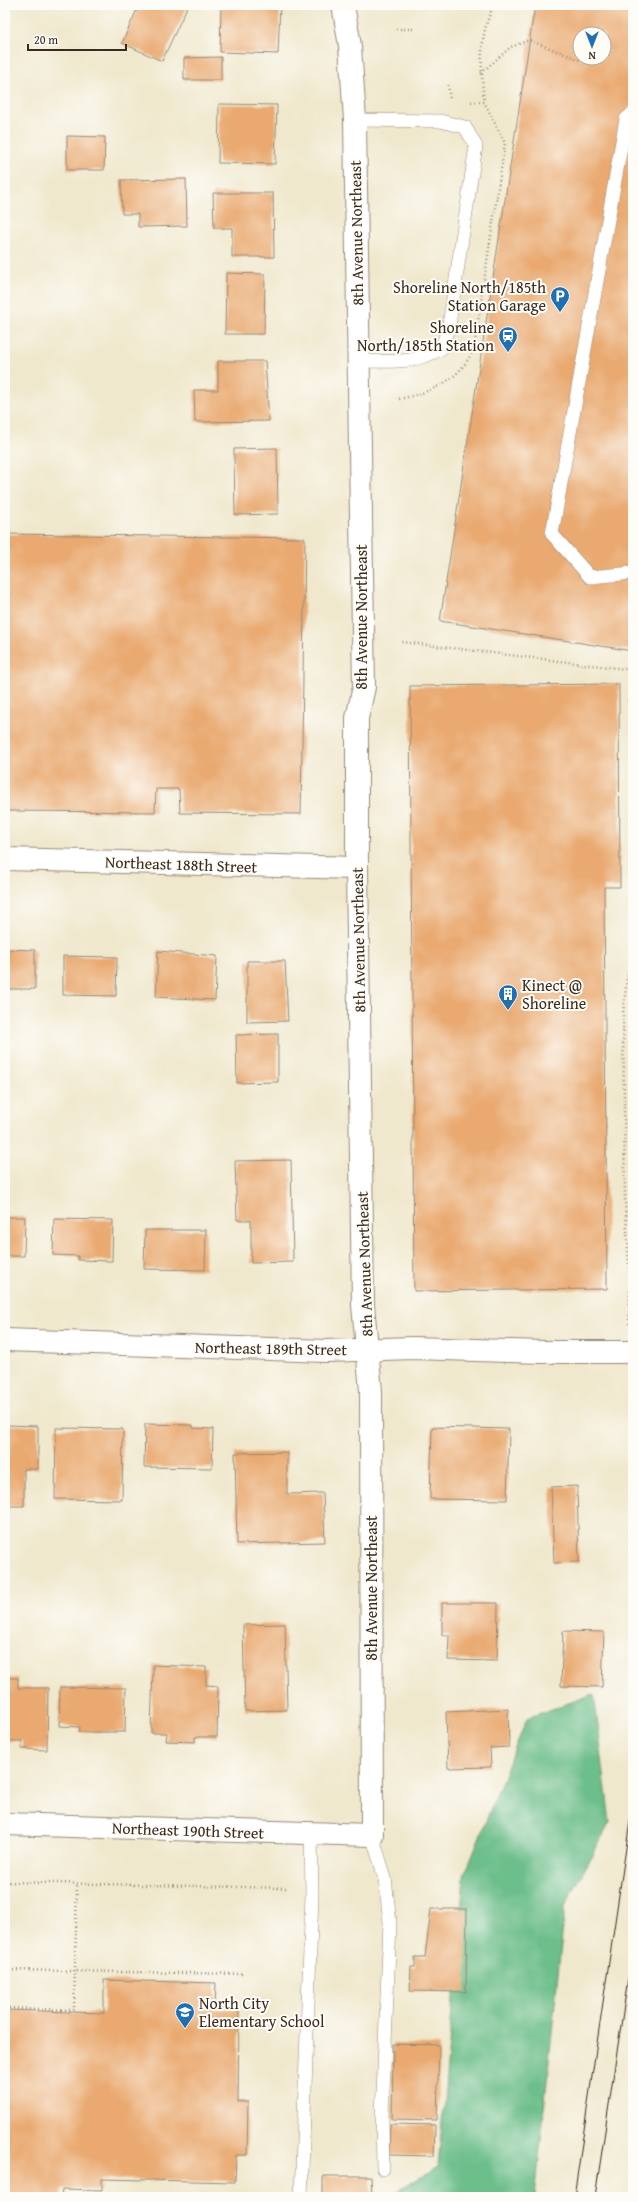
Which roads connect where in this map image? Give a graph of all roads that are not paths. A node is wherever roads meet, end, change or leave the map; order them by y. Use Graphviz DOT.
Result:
graph roads {
  1 [pos="343,5"];
  2 [pos="359,5"];
  3 [pos="350,46"];
  4 [pos="633,113"];
  5 [pos="355,120"];
  6 [pos="358,361"];
  7 [pos="633,573"];
  8 [pos="5,859"];
  9 [pos="357,868"];
  10 [pos="5,1340"];
  11 [pos="368,1349"];
  12 [pos="633,1352"];
  13 [pos="5,1824"];
  14 [pos="311,1834"];
  15 [pos="372,1835"];
  16 [pos="383,2170"];
  17 [pos="301,2197"];
  1 -- 3 [label="street, 8th Avenue Northeast"];
  2 -- 3 [label="street, 8th Avenue Northeast"];
  3 -- 5 [label="street, 8th Avenue Northeast"];
  4 -- 7 [label="lane"];
  5 -- 6 [label="street, 8th Avenue Northeast"];
  5 -- 6 [label="lane"];
  6 -- 9 [label="street, 8th Avenue Northeast"];
  8 -- 9 [label="street, Northeast 188th Street"];
  9 -- 11 [label="street, 8th Avenue Northeast"];
  10 -- 11 [label="street, Northeast 189th Street"];
  11 -- 12 [label="street, Northeast 189th Street"];
  11 -- 15 [label="street, 8th Avenue Northeast"];
  13 -- 14 [label="street, Northeast 190th Street"];
  14 -- 15 [label="street, Northeast 190th Street"];
  14 -- 17 [label="lane"];
  15 -- 16 [label="lane"];
}
